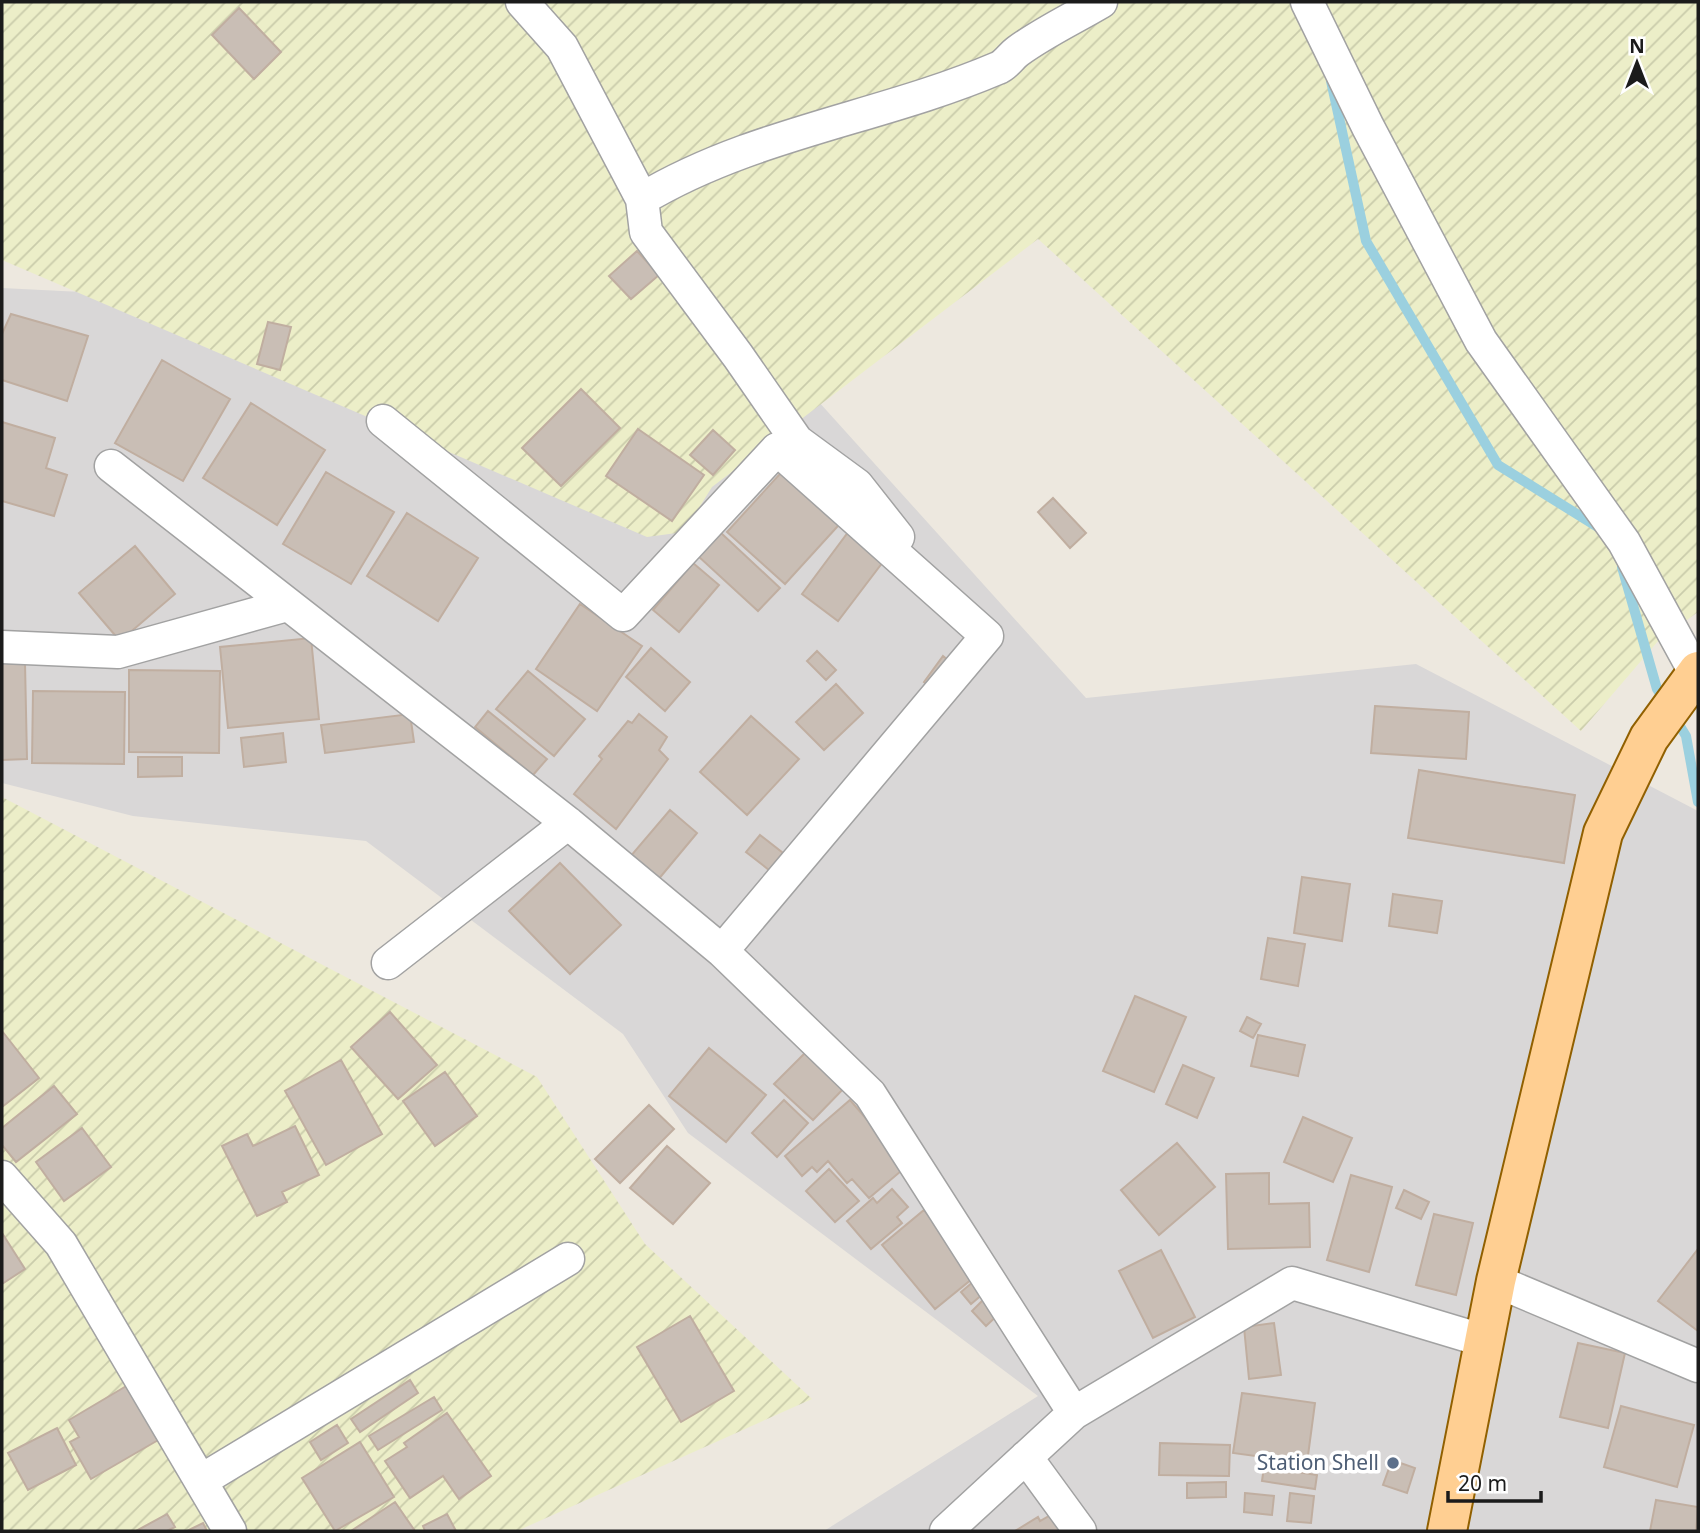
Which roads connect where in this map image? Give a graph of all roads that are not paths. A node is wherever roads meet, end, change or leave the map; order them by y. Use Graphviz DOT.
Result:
graph roads {
  1 [pos="522,2"];
  2 [pos="1101,2"];
  3 [pos="1307,2"];
  4 [pos="642,199"];
  5 [pos="383,421"];
  6 [pos="111,466"];
  7 [pos="913,570"];
  8 [pos="287,605"];
  9 [pos="2,647"];
  10 [pos="1697,673"];
  11 [pos="568,823"];
  12 [pos="722,951"];
  13 [pos="388,963"];
  14 [pos="2,1177"];
  15 [pos="568,1259"];
  16 [pos="1496,1281"];
  17 [pos="1485,1341"];
  18 [pos="1698,1366"];
  19 [pos="1074,1413"];
  20 [pos="1026,1457"];
  21 [pos="202,1480"];
  22 [pos="230,1531"];
  23 [pos="946,1531"];
  24 [pos="1080,1531"];
  25 [pos="1447,1531"];
  1 -- 4 [label="street"];
  2 -- 4 [label="street"];
  3 -- 10 [label="street"];
  4 -- 7 [label="street"];
  5 -- 7 [label="street"];
  6 -- 8 [label="street"];
  7 -- 12 [label="street"];
  8 -- 9 [label="street"];
  8 -- 11 [label="street"];
  10 -- 16 [label="main road"];
  11 -- 12 [label="street"];
  11 -- 13 [label="street"];
  12 -- 19 [label="street"];
  14 -- 21 [label="street"];
  15 -- 21 [label="street"];
  16 -- 17 [label="main road"];
  16 -- 18 [label="street"];
  17 -- 19 [label="street"];
  17 -- 25 [label="main road"];
  19 -- 20 [label="street"];
  20 -- 23 [label="street"];
  20 -- 24 [label="street"];
  21 -- 22 [label="street"];
}
